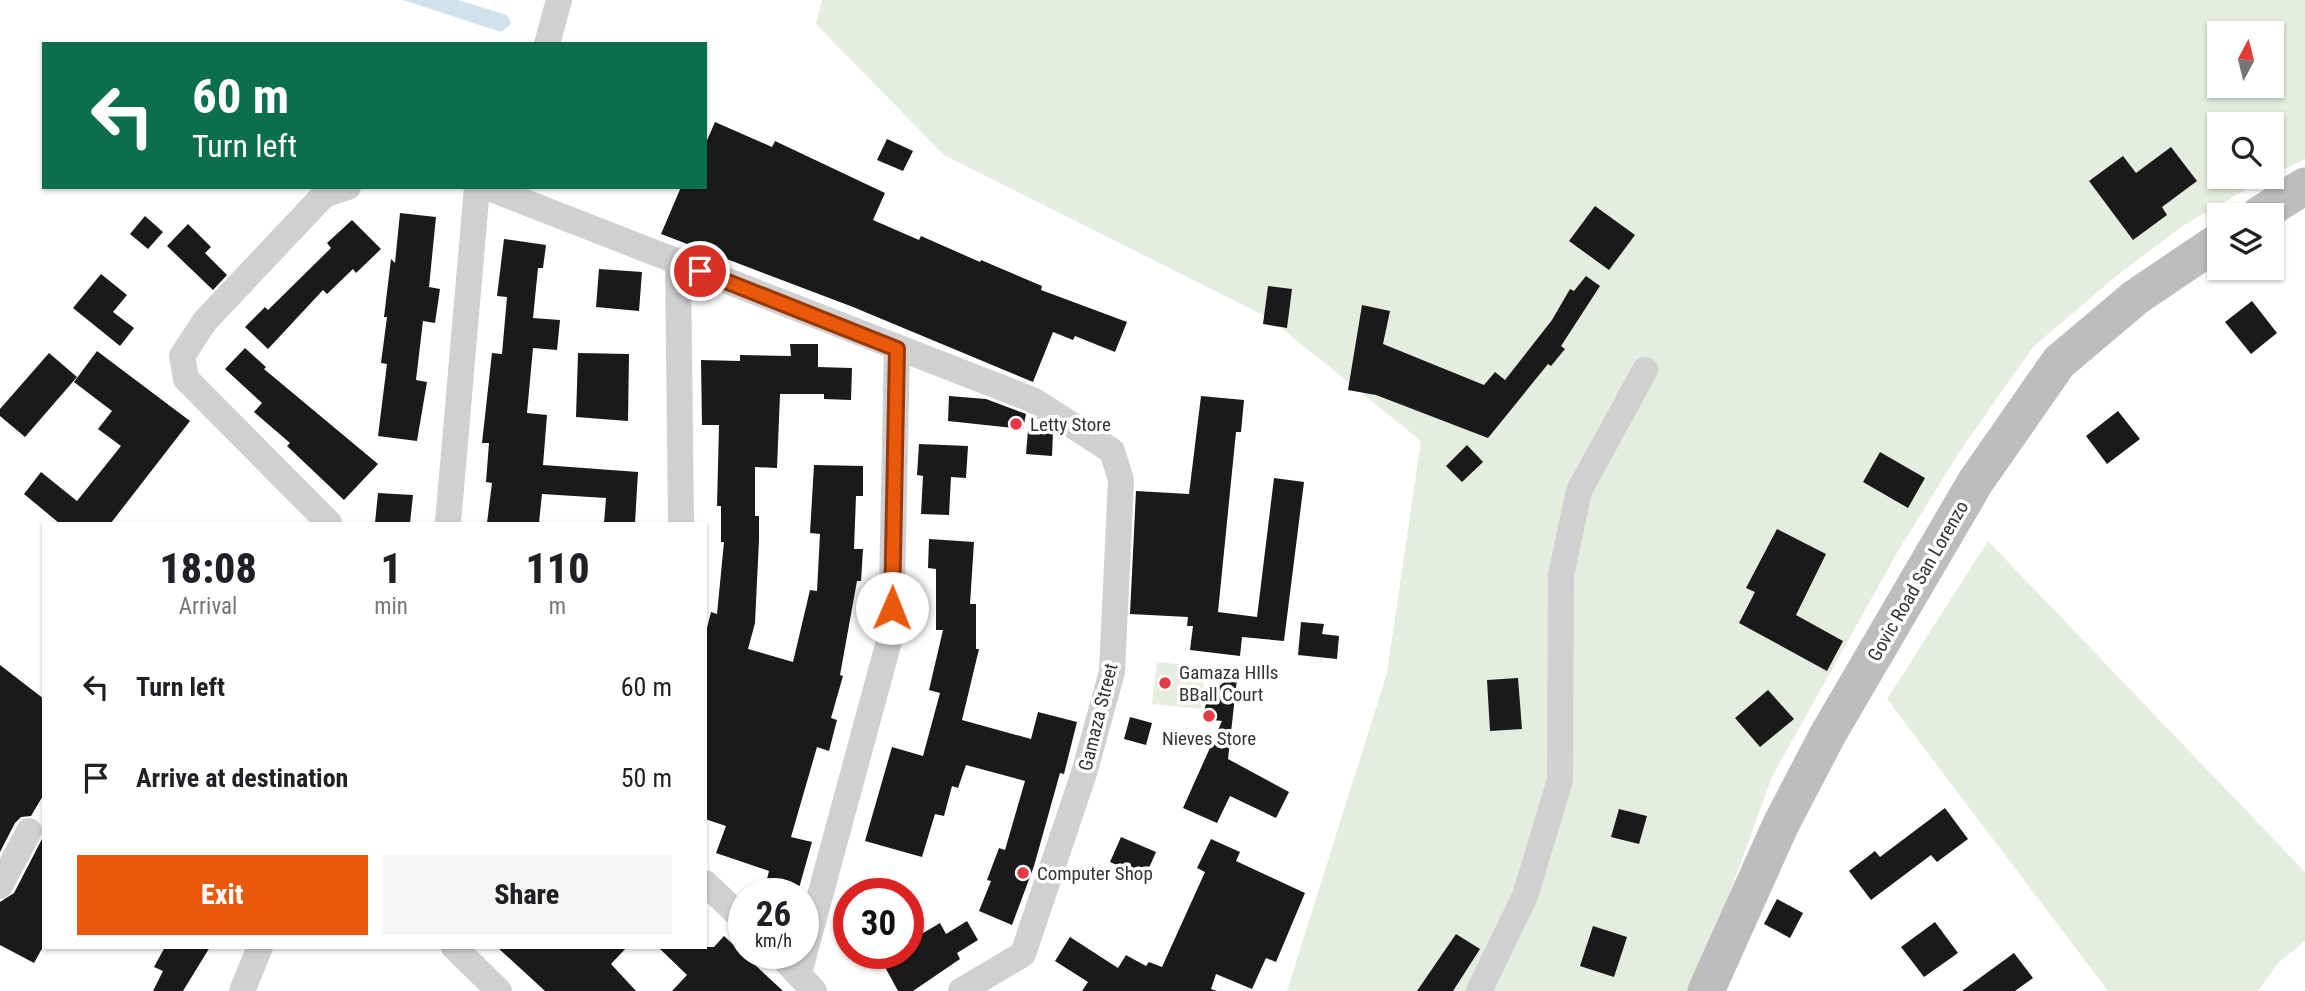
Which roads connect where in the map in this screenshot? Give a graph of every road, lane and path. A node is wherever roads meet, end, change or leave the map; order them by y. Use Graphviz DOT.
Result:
graph roads {
  1 [pos="559,0"];
  2 [pos="548,42"];
  3 [pos="2305,186"];
  4 [pos="342,189"];
  5 [pos="486,189"];
  6 [pos="489,189"];
  7 [pos="2278,203"];
  8 [pos="2207,249"];
  9 [pos="678,263"];
  10 [pos="897,349"];
  11 [pos="1645,370"];
  12 [pos="328,522"];
  13 [pos="448,522"];
  14 [pos="681,522"];
  15 [pos="29,831"];
  16 [pos="707,885"];
  17 [pos="0,886"];
  18 [pos="728,905"];
  19 [pos="259,949"];
  20 [pos="456,949"];
  21 [pos="793,969"];
  22 [pos="806,982"];
  23 [pos="242,991"];
  24 [pos="499,991"];
  25 [pos="961,991"];
  26 [pos="1479,991"];
  27 [pos="1706,991"];
  1 -- 2 [label="street"];
  3 -- 7 [label="main road"];
  4 -- 12 [label="street"];
  5 -- 13 [label="street"];
  6 -- 9 [label="street, Gamaza Street"];
  8 -- 27 [label="main road, Govic Road San Lorenzo"];
  9 -- 10 [label="street, Gamaza Street"];
  9 -- 14 [label="street"];
  10 -- 22 [label="street"];
  10 -- 25 [label="street, Gamaza Street"];
  11 -- 26 [label="street"];
  15 -- 17 [label="street"];
  16 -- 18 [label="street"];
  19 -- 23 [label="street"];
  20 -- 24 [label="street"];
  21 -- 22 [label="street"];
}
